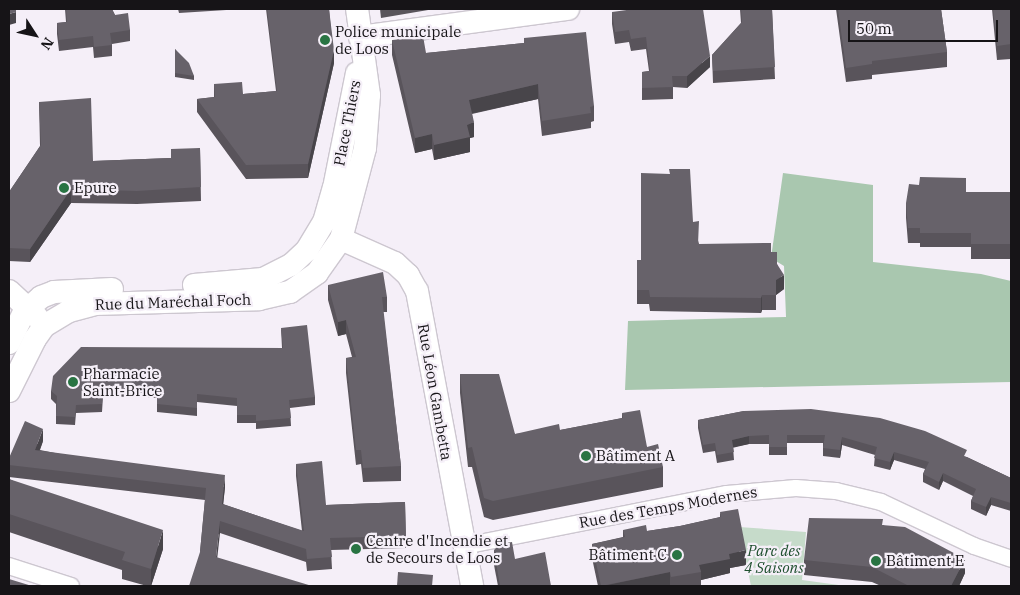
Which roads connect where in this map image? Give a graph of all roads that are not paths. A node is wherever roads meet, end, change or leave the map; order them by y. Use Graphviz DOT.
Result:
graph roads {
  1 [pos="356,9"];
  2 [pos="568,9"];
  3 [pos="360,37"];
  4 [pos="341,239"];
  5 [pos="263,279"];
  6 [pos="9,291"];
  7 [pos="290,292"];
  8 [pos="28,307"];
  9 [pos="23,330"];
  10 [pos="9,391"];
  11 [pos="464,546"];
  12 [pos="1011,559"];
  13 [pos="9,566"];
  14 [pos="71,586"];
  15 [pos="472,586"];
  1 -- 3 [label="main road"];
  2 -- 3 [label="main road"];
  3 -- 4 [label="main road, Place Thiers"];
  3 -- 5 [label="main road, Place Thiers"];
  4 -- 7 [label="main road, Place Thiers"];
  4 -- 11 [label="main road, Rue Léon Gambetta"];
  5 -- 8 [label="main road, Rue du Maréchal Foch"];
  6 -- 8 [label="main road"];
  7 -- 9 [label="main road, Rue du Maréchal Foch"];
  8 -- 9 [label="main road, Rue du Maréchal Foch"];
  9 -- 10 [label="main road, Rue du Maréchal Foch"];
  11 -- 12 [label="street, Rue des Temps Modernes"];
  11 -- 15 [label="main road, Rue Léon Gambetta"];
  13 -- 14 [label="street"];
}
